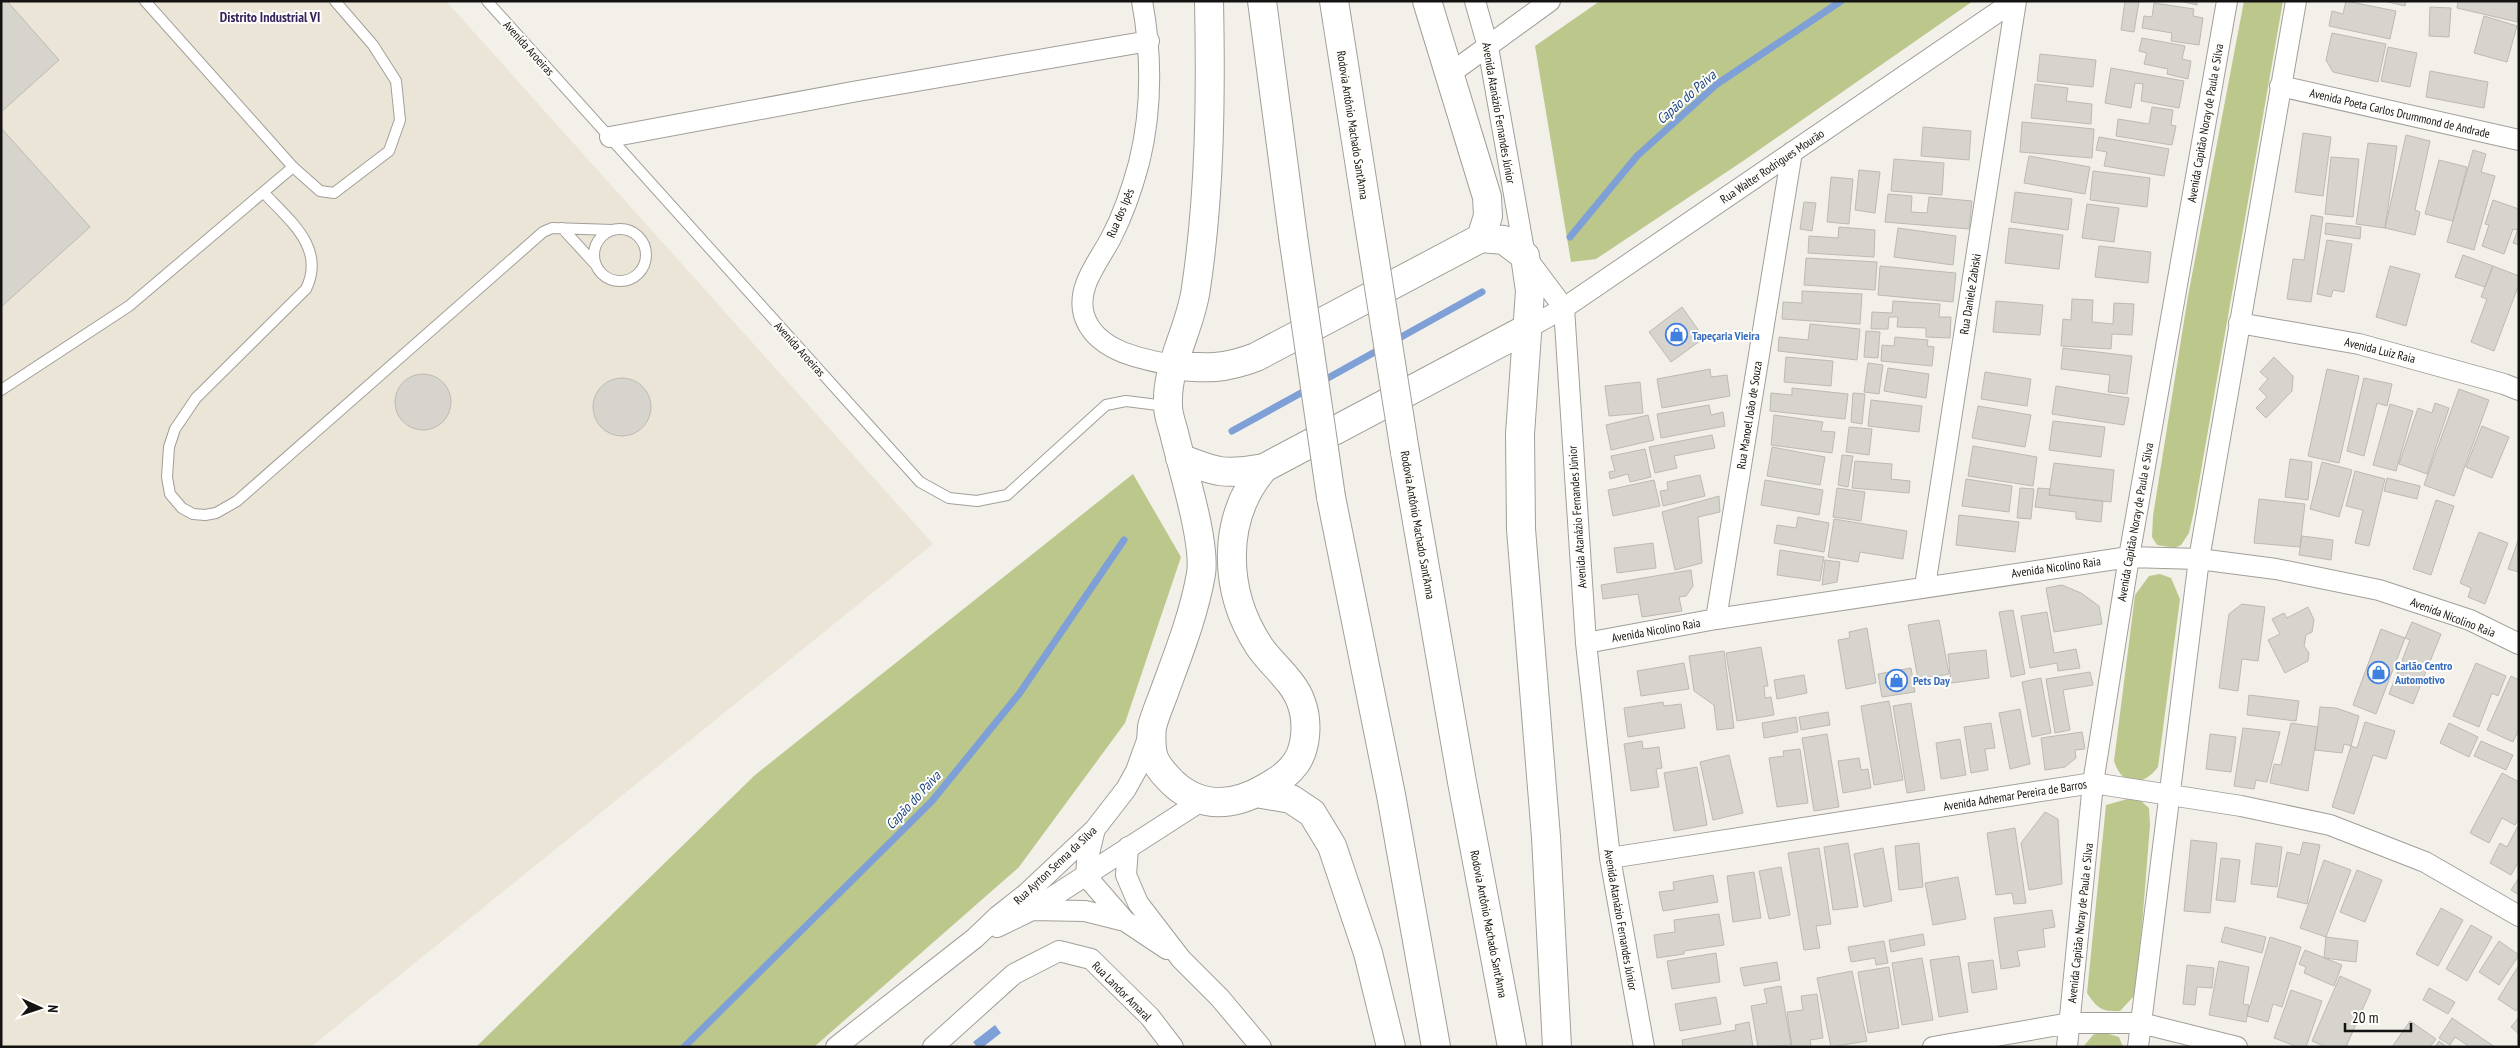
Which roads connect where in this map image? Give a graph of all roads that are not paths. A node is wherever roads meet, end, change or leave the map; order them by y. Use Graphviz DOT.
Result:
graph roads {
  1 [pos="145,1"];
  2 [pos="335,1"];
  3 [pos="487,1"];
  4 [pos="1142,1"];
  5 [pos="1210,1"];
  6 [pos="1262,1"];
  7 [pos="1334,1"];
  8 [pos="1427,1"];
  9 [pos="1475,1"];
  10 [pos="1550,1"];
  11 [pos="2015,1"];
  12 [pos="2227,1"];
  13 [pos="2296,1"];
  14 [pos="1149,42"];
  15 [pos="1488,47"];
  16 [pos="1451,73"];
  17 [pos="2280,86"];
  18 [pos="2517,134"];
  19 [pos="610,137"];
  20 [pos="1792,152"];
  21 [pos="293,167"];
  22 [pos="264,193"];
  23 [pos="562,228"];
  24 [pos="613,230"];
  25 [pos="1481,238"];
  26 [pos="1525,256"];
  27 [pos="596,265"];
  28 [pos="1564,308"];
  29 [pos="2239,323"];
  30 [pos="1528,328"];
  31 [pos="1172,365"];
  32 [pos="1,390"];
  33 [pos="2519,390"];
  34 [pos="1168,406"];
  35 [pos="1180,458"];
  36 [pos="1264,468"];
  37 [pos="2128,557"];
  38 [pos="2198,559"];
  39 [pos="1925,586"];
  40 [pos="1716,619"];
  41 [pos="1586,643"];
  42 [pos="2519,644"];
  43 [pos="1152,729"];
  44 [pos="2093,783"];
  45 [pos="2168,793"];
  46 [pos="1256,794"];
  47 [pos="1201,801"];
  48 [pos="1095,829"];
  49 [pos="1128,847"];
  50 [pos="1610,858"];
  51 [pos="1086,876"];
  52 [pos="1032,910"];
  53 [pos="2519,916"];
  54 [pos="1125,921"];
  55 [pos="975,938"];
  56 [pos="1181,959"];
  57 [pos="2070,1023"];
  58 [pos="2141,1023"];
  59 [pos="836,1047"];
  60 [pos="934,1047"];
  61 [pos="1173,1047"];
  62 [pos="1261,1047"];
  63 [pos="1391,1047"];
  64 [pos="1436,1047"];
  65 [pos="1512,1047"];
  66 [pos="1557,1047"];
  67 [pos="1644,1047"];
  68 [pos="1933,1047"];
  69 [pos="2067,1047"];
  70 [pos="2138,1047"];
  71 [pos="2237,1047"];
  1 -- 21 [label="lane"];
  2 -- 21 [label="lane"];
  3 -- 19 [label="lane, Avenida Aroeiras"];
  4 -- 14 [label="street, Rua dos Ipês"];
  5 -- 31 [label="highway"];
  6 -- 64 [label="highway, bridge"];
  7 -- 65 [label="highway, Rodovia Antônio Machado Sant'Anna, bridge"];
  8 -- 16 [label="highway"];
  9 -- 15 [label="street, Avenida Atanázio Fernandes Júnior"];
  10 -- 15 [label="street"];
  11 -- 20 [label="street, Rua Walter Rodrigues Mourão"];
  11 -- 39 [label="street, Rua Daniele Zabiski"];
  12 -- 37 [label="street, Avenida Capitão Noray de Paula e Silva"];
  13 -- 17 [label="street"];
  14 -- 19 [label="street"];
  14 -- 31 [label="street, Rua dos Ipês"];
  15 -- 16 [label="street"];
  15 -- 26 [label="street, Avenida Atanázio Fernandes Júnior"];
  16 -- 25 [label="highway"];
  17 -- 18 [label="street, Avenida Poeta Carlos Drummond de Andrade"];
  17 -- 29 [label="street"];
  19 -- 34 [label="lane, Avenida Aroeiras"];
  20 -- 28 [label="street, Rua Walter Rodrigues Mourão"];
  20 -- 40 [label="street, Rua Manoel João de Souza"];
  21 -- 22 [label="lane"];
  22 -- 23 [label="lane"];
  22 -- 32 [label="lane"];
  23 -- 24 [label="lane"];
  23 -- 27 [label="lane"];
  24 -- 27 [label="lane"];
  24 -- 27 [label="lane"];
  25 -- 26 [label="highway"];
  25 -- 31 [label="highway"];
  26 -- 28 [label="street, Avenida Atanázio Fernandes Júnior"];
  26 -- 30 [label="highway"];
  28 -- 30 [label="street, Rua Walter Rodrigues Mourão"];
  28 -- 41 [label="street, Avenida Atanázio Fernandes Júnior"];
  29 -- 33 [label="street, Avenida Luiz Raia"];
  29 -- 38 [label="street"];
  30 -- 36 [label="highway"];
  30 -- 66 [label="highway"];
  31 -- 34 [label="highway"];
  34 -- 35 [label="highway"];
  35 -- 36 [label="highway"];
  35 -- 43 [label="highway"];
  36 -- 46 [label="highway"];
  37 -- 38 [label="street, Avenida Nicolino Raia"];
  37 -- 39 [label="street, Avenida Nicolino Raia"];
  37 -- 44 [label="street, Avenida Capitão Noray de Paula e Silva"];
  38 -- 42 [label="street, Avenida Nicolino Raia"];
  38 -- 45 [label="street"];
  39 -- 40 [label="street, Avenida Nicolino Raia"];
  40 -- 41 [label="street, Avenida Nicolino Raia"];
  41 -- 50 [label="street, Avenida Atanázio Fernandes Júnior"];
  43 -- 47 [label="highway"];
  43 -- 48 [label="street, Rua Ayrton Senna da Silva"];
  44 -- 45 [label="street, Avenida Adhemar Pereira de Barros"];
  44 -- 50 [label="street, Avenida Adhemar Pereira de Barros"];
  44 -- 57 [label="street, Avenida Capitão Noray de Paula e Silva"];
  45 -- 53 [label="street, Avenida Adhemar Pereira de Barros"];
  45 -- 58 [label="street"];
  46 -- 47 [label="highway"];
  46 -- 63 [label="highway"];
  47 -- 49 [label="street, Rua Ayrton Senna da Silva"];
  48 -- 51 [label="street"];
  48 -- 55 [label="street, Rua Ayrton Senna da Silva"];
  49 -- 51 [label="street, Rua Ayrton Senna da Silva"];
  49 -- 56 [label="street"];
  50 -- 67 [label="street, Avenida Atanázio Fernandes Júnior"];
  51 -- 52 [label="street, Rua Ayrton Senna da Silva"];
  51 -- 54 [label="street"];
  52 -- 54 [label="street"];
  52 -- 55 [label="street, Rua Ayrton Senna da Silva"];
  54 -- 56 [label="street"];
  55 -- 59 [label="street, Rua Ayrton Senna da Silva"];
  56 -- 62 [label="street"];
  57 -- 58 [label="street"];
  57 -- 68 [label="street"];
  57 -- 69 [label="street, Avenida Capitão Noray de Paula e Silva"];
  58 -- 70 [label="street"];
  58 -- 71 [label="street"];
  60 -- 61 [label="street, Rua Landor Amaral"];
}
